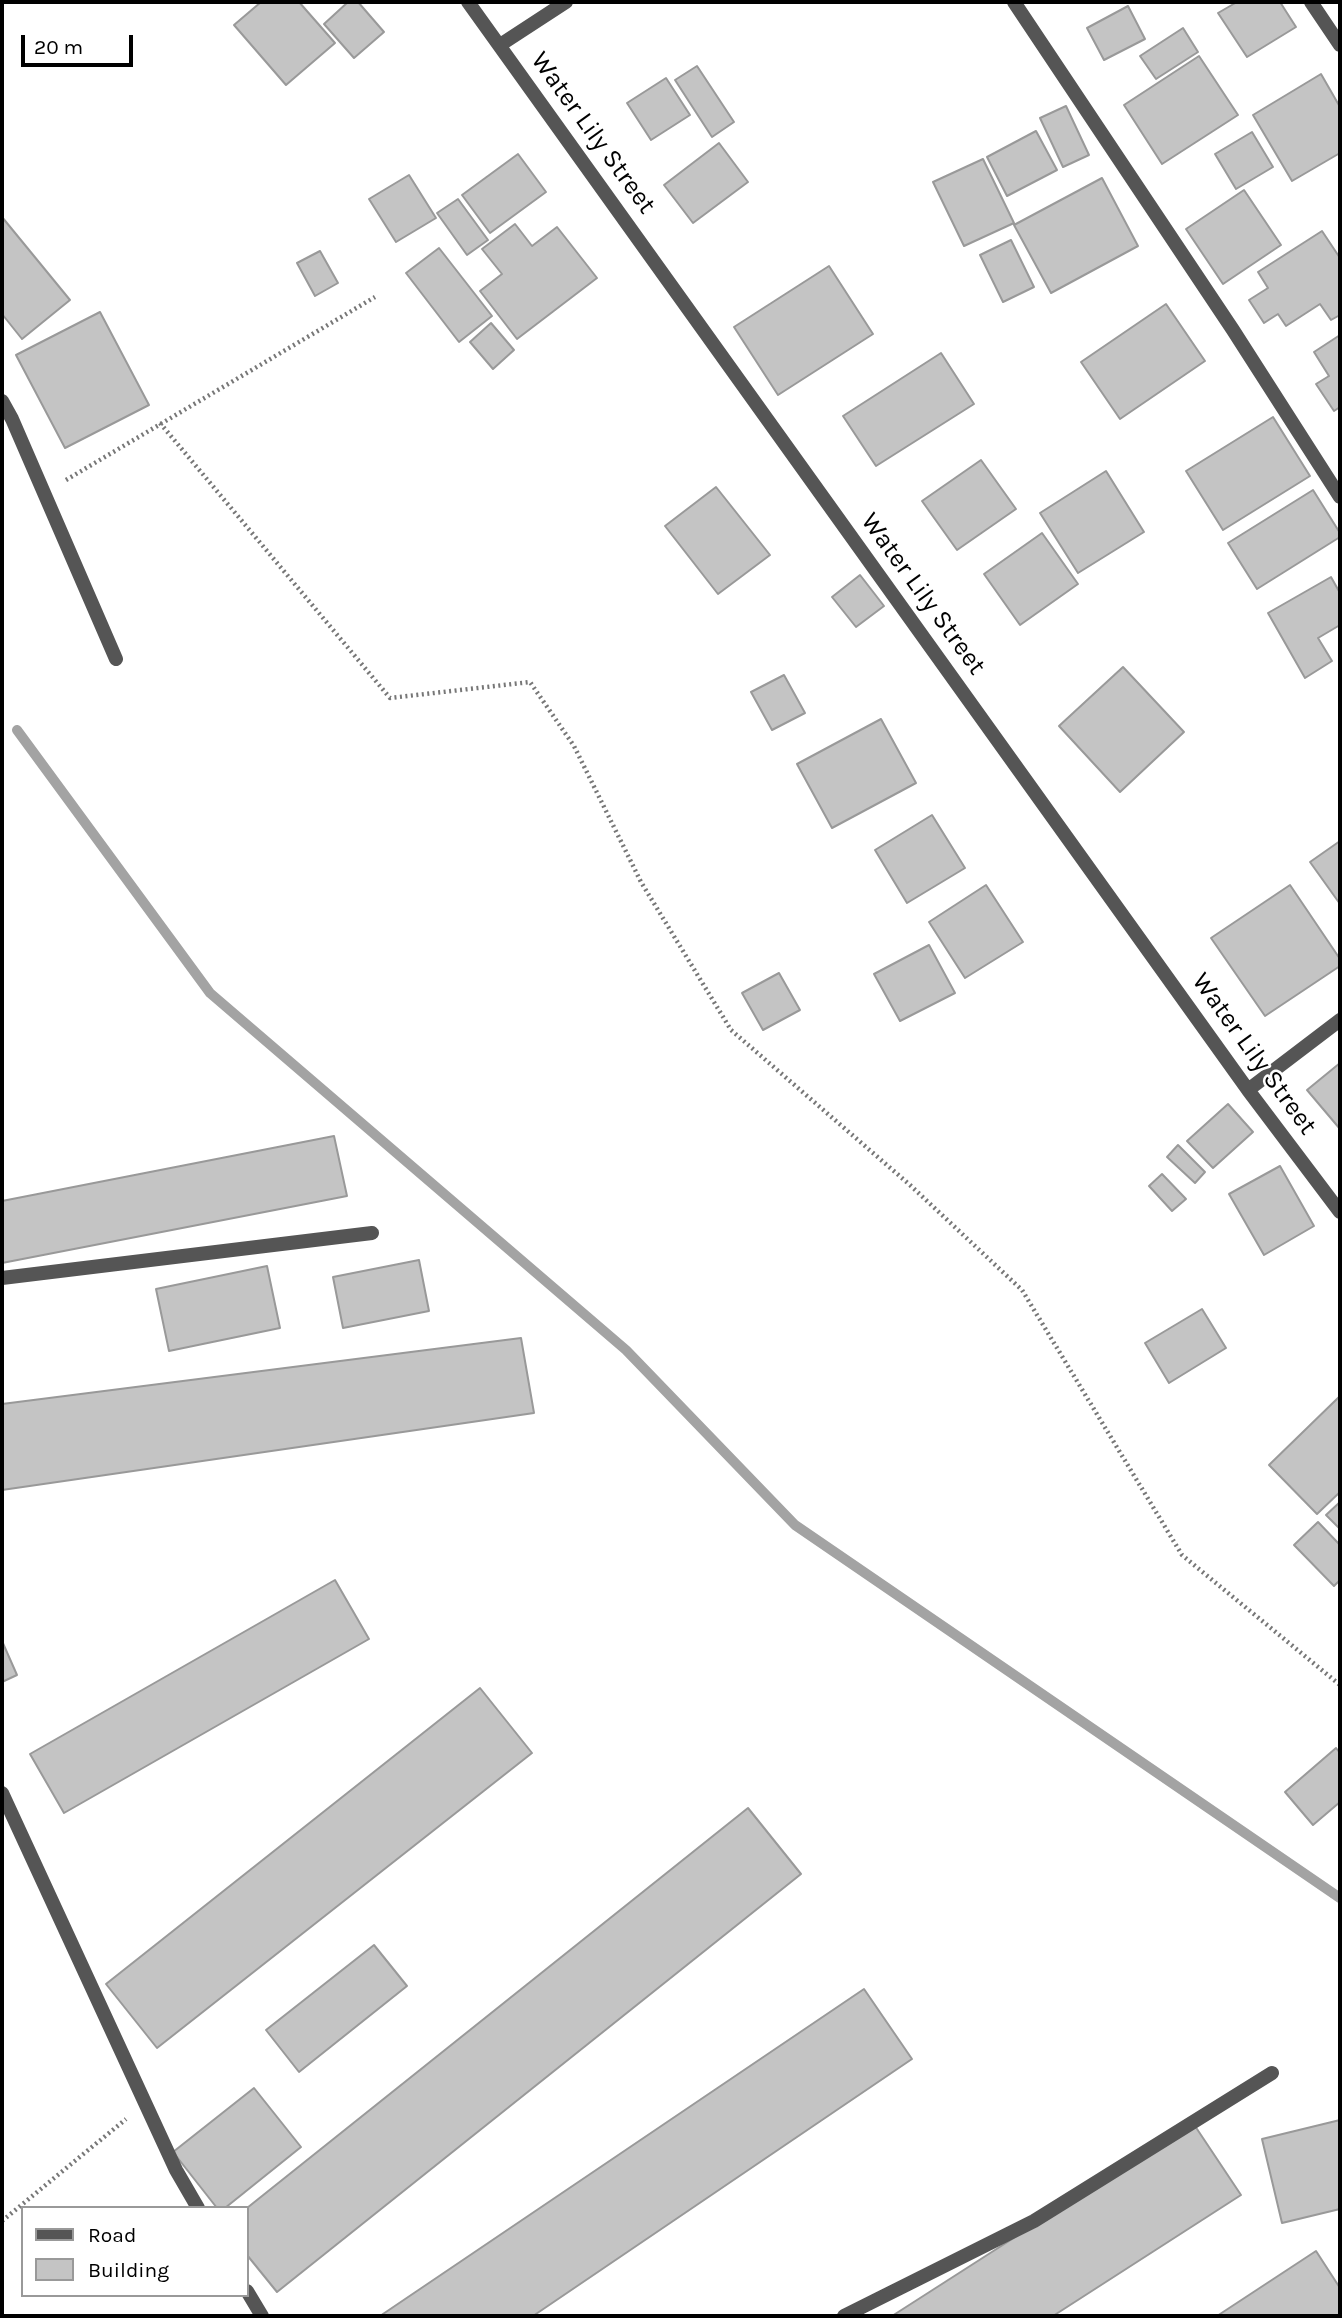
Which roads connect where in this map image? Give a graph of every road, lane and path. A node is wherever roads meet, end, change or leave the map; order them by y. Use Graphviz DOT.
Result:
graph roads {
  1 [pos="468,2"];
  2 [pos="566,2"];
  3 [pos="1014,2"];
  4 [pos="1311,2"];
  5 [pos="500,45"];
  6 [pos="1340,45"];
  7 [pos="375,297"];
  8 [pos="2,401"];
  9 [pos="160,423"];
  10 [pos="44,494"];
  11 [pos="1340,497"];
  12 [pos="116,659"];
  13 [pos="1340,1020"];
  14 [pos="1248,1090"];
  15 [pos="1340,1212"];
  16 [pos="372,1233"];
  17 [pos="2,1278"];
  18 [pos="1340,1685"];
  19 [pos="2,1793"];
  20 [pos="1272,2073"];
  21 [pos="145,2103"];
  22 [pos="197,2206"];
  23 [pos="2,2221"];
  24 [pos="248,2293"];
  25 [pos="262,2316"];
  26 [pos="844,2316"];
  1 -- 5 [label="street, Water Lily Street"];
  2 -- 5 [label="street"];
  3 -- 11 [label="street"];
  4 -- 6 [label="street"];
  5 -- 14 [label="street, Water Lily Street"];
  7 -- 9 [label="path"];
  8 -- 10 [label="street"];
  9 -- 10 [label="path"];
  9 -- 18 [label="path"];
  10 -- 12 [label="street"];
  13 -- 14 [label="street"];
  14 -- 15 [label="street, Water Lily Street"];
  16 -- 17 [label="street"];
  19 -- 21 [label="street"];
  20 -- 26 [label="street"];
  21 -- 22 [label="street"];
  21 -- 23 [label="path"];
  24 -- 25 [label="street"];
}
